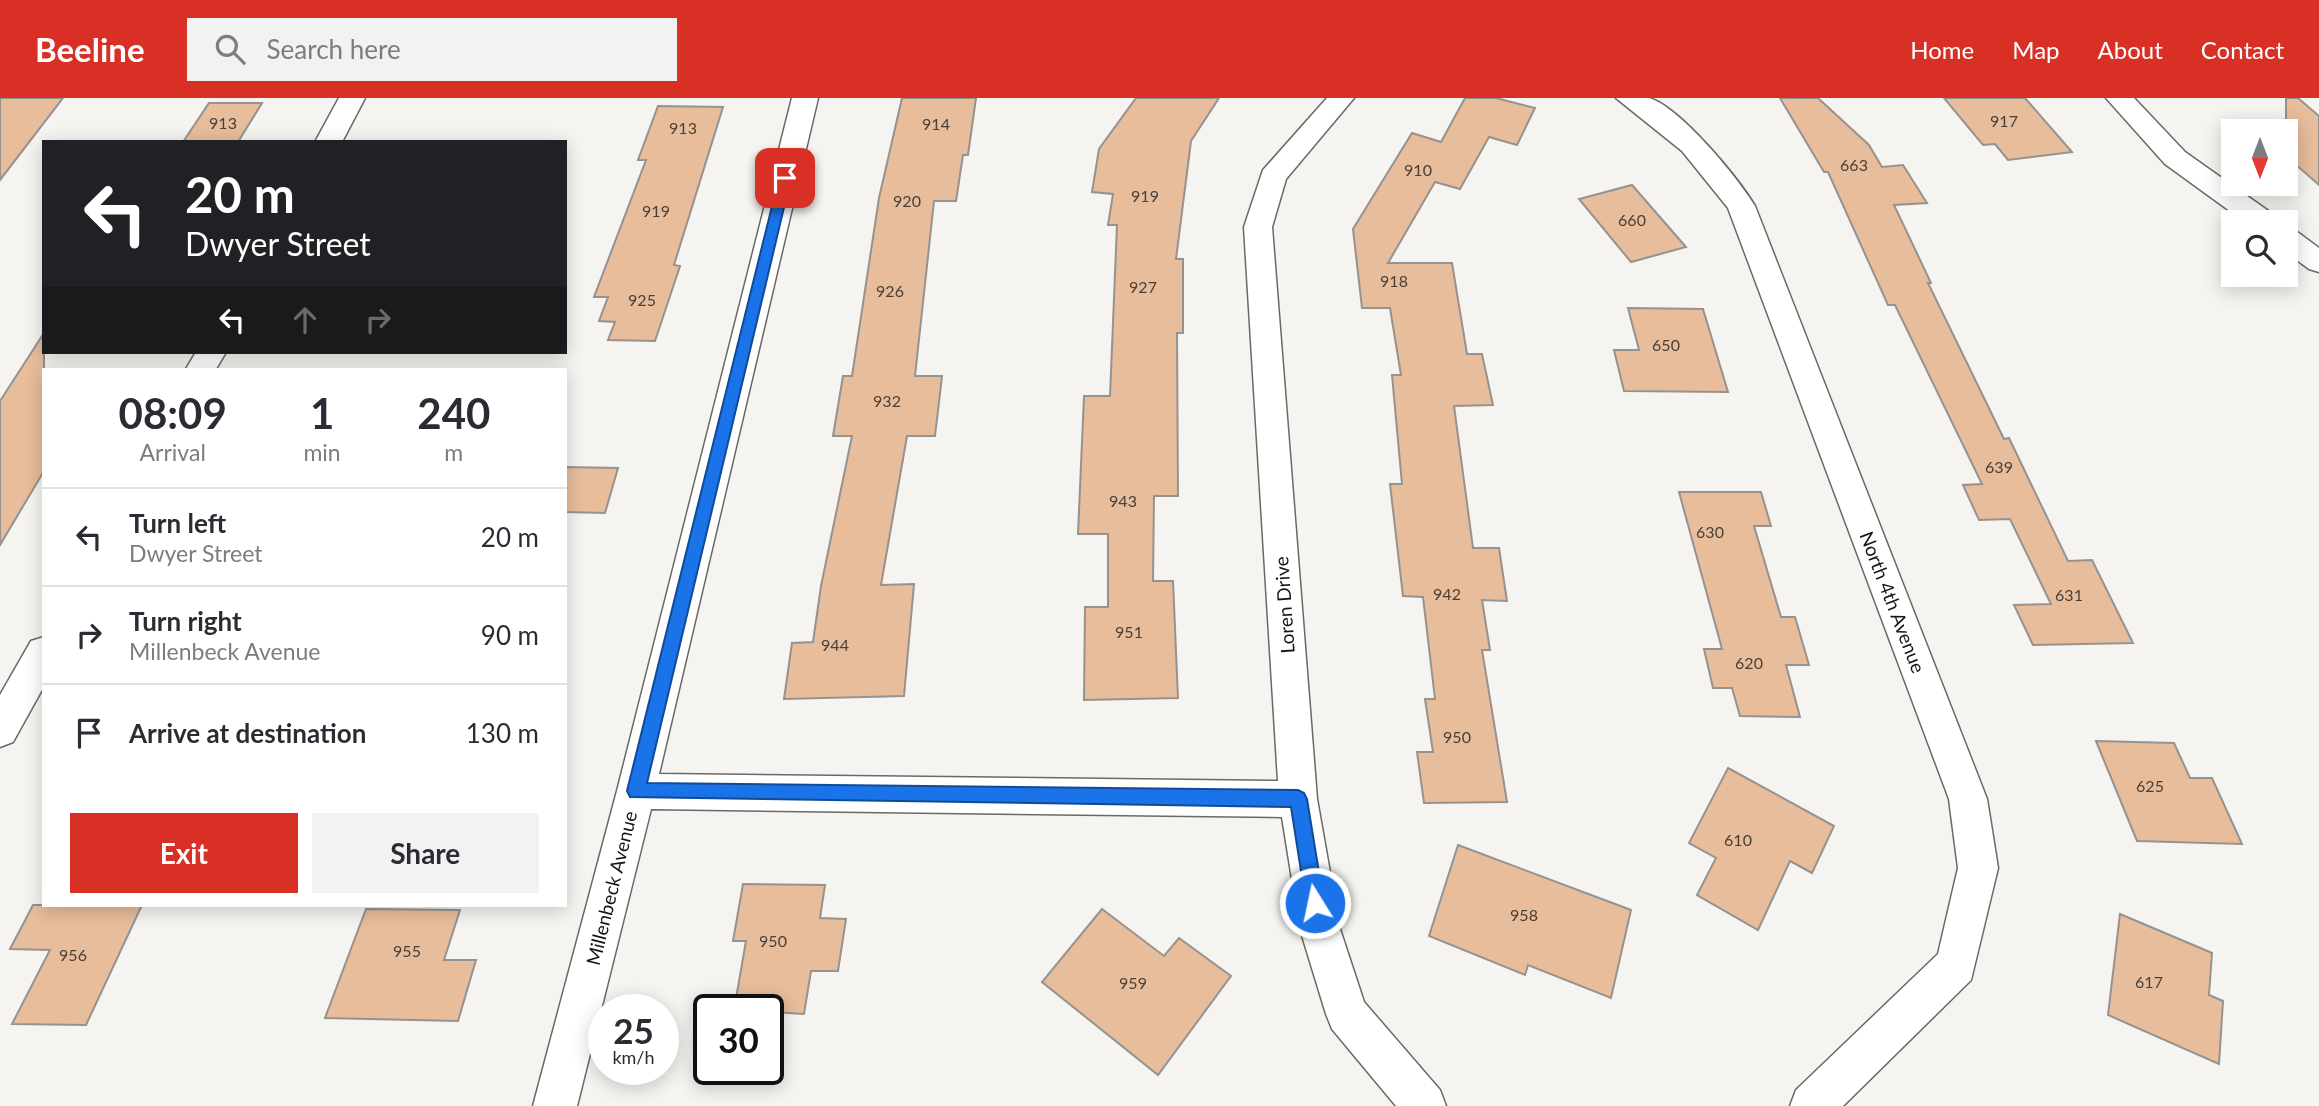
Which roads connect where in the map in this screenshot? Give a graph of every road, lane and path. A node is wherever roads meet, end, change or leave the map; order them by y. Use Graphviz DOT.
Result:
graph roads {
  1 [pos="352,98"];
  2 [pos="805,98"];
  3 [pos="1341,98"];
  4 [pos="1629,98"];
  5 [pos="2119,98"];
  6 [pos="329,140"];
  7 [pos="2247,210"];
  8 [pos="2298,247"];
  9 [pos="2319,262"];
  10 [pos="42,656"];
  11 [pos="0,730"];
  12 [pos="636,791"];
  13 [pos="1298,799"];
  14 [pos="555,1106"];
  15 [pos="1424,1106"];
  16 [pos="1812,1106"];
  1 -- 6 [label="street"];
  2 -- 12 [label="street, Millenbeck Avenue"];
  3 -- 13 [label="street, Loren Drive"];
  4 -- 16 [label="street, North 4th Avenue"];
  5 -- 7 [label="street"];
  8 -- 9 [label="street"];
  10 -- 11 [label="street"];
  12 -- 13 [label="street"];
  12 -- 14 [label="street, Millenbeck Avenue"];
  13 -- 15 [label="street, Loren Drive"];
}
